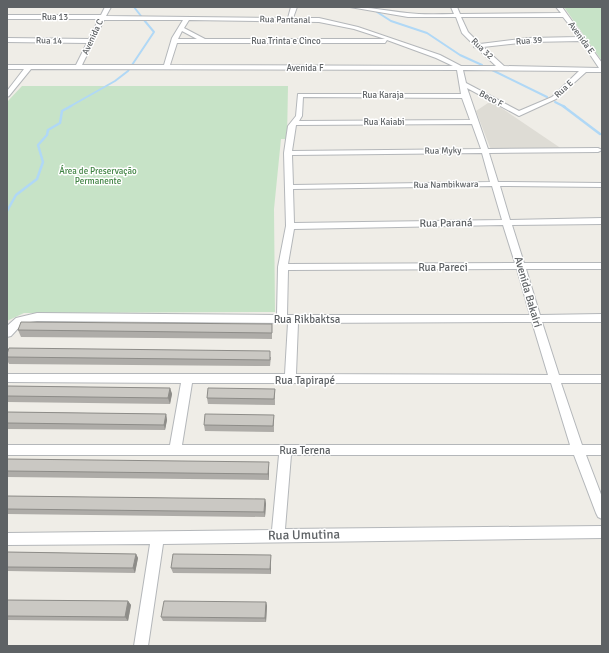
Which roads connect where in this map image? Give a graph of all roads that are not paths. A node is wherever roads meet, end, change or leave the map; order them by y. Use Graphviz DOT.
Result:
graph roads {
  1 [pos="108,7"];
  2 [pos="294,7"];
  3 [pos="353,7"];
  4 [pos="405,7"];
  5 [pos="454,7"];
  6 [pos="504,7"];
  7 [pos="559,7"];
  8 [pos="408,15"];
  9 [pos="564,15"];
  10 [pos="458,16"];
  11 [pos="508,16"];
  12 [pos="7,17"];
  13 [pos="102,18"];
  14 [pos="187,19"];
  15 [pos="290,20"];
  16 [pos="181,28"];
  17 [pos="583,39"];
  18 [pos="7,40"];
  19 [pos="91,41"];
  20 [pos="205,41"];
  21 [pos="396,41"];
  22 [pos="175,42"];
  23 [pos="476,46"];
  24 [pos="7,67"];
  25 [pos="78,67"];
  26 [pos="29,68"];
  27 [pos="166,68"];
  28 [pos="460,68"];
  29 [pos="502,68"];
  30 [pos="602,69"];
  31 [pos="584,70"];
  32 [pos="463,84"];
  33 [pos="7,95"];
  34 [pos="466,96"];
  35 [pos="519,114"];
  36 [pos="474,122"];
  37 [pos="294,123"];
  38 [pos="602,142"];
  39 [pos="485,151"];
  40 [pos="288,153"];
  41 [pos="600,153"];
  42 [pos="494,184"];
  43 [pos="602,185"];
  44 [pos="289,187"];
  45 [pos="602,221"];
  46 [pos="506,222"];
  47 [pos="290,226"];
  48 [pos="602,266"];
  49 [pos="283,267"];
  50 [pos="521,267"];
  51 [pos="602,318"];
  52 [pos="282,319"];
  53 [pos="293,319"];
  54 [pos="535,319"];
  55 [pos="7,333"];
  56 [pos="7,378"];
  57 [pos="602,379"];
  58 [pos="187,380"];
  59 [pos="290,380"];
  60 [pos="555,380"];
  61 [pos="7,450"];
  62 [pos="175,450"];
  63 [pos="285,450"];
  64 [pos="578,450"];
  65 [pos="602,450"];
  66 [pos="602,513"];
  67 [pos="602,532"];
  68 [pos="278,535"];
  69 [pos="157,538"];
  70 [pos="7,539"];
  71 [pos="140,646"];
  1 -- 13 [label="street, Avenida C"];
  2 -- 15 [label="street"];
  3 -- 8 [label="street"];
  4 -- 8 [label="street"];
  5 -- 10 [label="street, Rua 32"];
  6 -- 11 [label="street"];
  7 -- 9 [label="street, Avenida E"];
  8 -- 10 [label="street"];
  9 -- 11 [label="street"];
  9 -- 17 [label="street, Avenida E"];
  10 -- 11 [label="street"];
  10 -- 23 [label="street, Rua 32"];
  12 -- 13 [label="street, Rua 13"];
  13 -- 14 [label="street, Rua Pantanal"];
  13 -- 19 [label="street, Avenida C"];
  14 -- 15 [label="street, Rua Pantanal"];
  14 -- 16 [label="street"];
  15 -- 21 [label="street, Rua Pantanal"];
  16 -- 20 [label="street"];
  16 -- 22 [label="street"];
  17 -- 23 [label="street, Rua 39"];
  17 -- 30 [label="street, Avenida E"];
  18 -- 19 [label="street, Rua 14"];
  19 -- 25 [label="street, Avenida C"];
  20 -- 21 [label="street, Rua Trinta e Cinco"];
  20 -- 22 [label="street, Rua Trinta e Cinco"];
  21 -- 28 [label="street, Rua Pantanal"];
  22 -- 27 [label="street"];
  23 -- 29 [label="street, Rua 32"];
  24 -- 26 [label="street, Avenida F"];
  25 -- 26 [label="street, Avenida F"];
  25 -- 27 [label="street, Avenida F"];
  26 -- 33 [label="street"];
  27 -- 28 [label="street, Avenida F"];
  28 -- 29 [label="street, Avenida F"];
  28 -- 32 [label="street, Avenida Bakairi"];
  29 -- 31 [label="street, Avenida F"];
  30 -- 31 [label="street, Avenida F"];
  31 -- 35 [label="street, Rua E"];
  32 -- 34 [label="street, Avenida Bakairi"];
  32 -- 35 [label="street, Beco F"];
  34 -- 36 [label="street, Avenida Bakairi"];
  34 -- 37 [label="street, Rua Karaja"];
  36 -- 37 [label="street, Rua Kaiabi"];
  36 -- 39 [label="street, Avenida Bakairi"];
  37 -- 40 [label="street"];
  38 -- 41 [label="street"];
  39 -- 40 [label="street, Rua Myky"];
  39 -- 41 [label="street, Rua Myky"];
  39 -- 42 [label="street, Avenida Bakairi"];
  40 -- 44 [label="street"];
  42 -- 43 [label="street, Rua Nambikwara"];
  42 -- 44 [label="street, Rua Nambikwara"];
  42 -- 46 [label="street, Avenida Bakairi"];
  44 -- 47 [label="street"];
  45 -- 46 [label="street, Rua Paraná"];
  46 -- 47 [label="street, Rua Paraná"];
  46 -- 50 [label="street, Avenida Bakairi"];
  47 -- 49 [label="street"];
  48 -- 50 [label="street, Rua Pareci"];
  49 -- 50 [label="street, Rua Pareci"];
  49 -- 52 [label="street"];
  50 -- 54 [label="street, Avenida Bakairi"];
  51 -- 54 [label="street, Rua Rikbaktsa"];
  52 -- 53 [label="street, Rua Rikbaktsa"];
  52 -- 55 [label="street, Rua Rikbaktsa"];
  53 -- 54 [label="street, Rua Rikbaktsa"];
  53 -- 59 [label="street"];
  54 -- 60 [label="street, Avenida Bakairi"];
  56 -- 58 [label="street, Rua Tapirapé"];
  57 -- 60 [label="street, Rua Tapirapé"];
  58 -- 59 [label="street, Rua Tapirapé"];
  58 -- 62 [label="street"];
  59 -- 60 [label="street, Rua Tapirapé"];
  60 -- 64 [label="street, Avenida Bakairi"];
  61 -- 62 [label="street, Rua Terena"];
  62 -- 63 [label="street, Rua Terena"];
  63 -- 64 [label="street, Rua Terena"];
  63 -- 68 [label="street"];
  64 -- 65 [label="street, Rua Terena"];
  64 -- 66 [label="street, Avenida Bakairi"];
  67 -- 68 [label="street, Rua Umutina"];
  68 -- 69 [label="street, Rua Umutina"];
  69 -- 70 [label="street, Rua Umutina"];
  69 -- 71 [label="street"];
}
